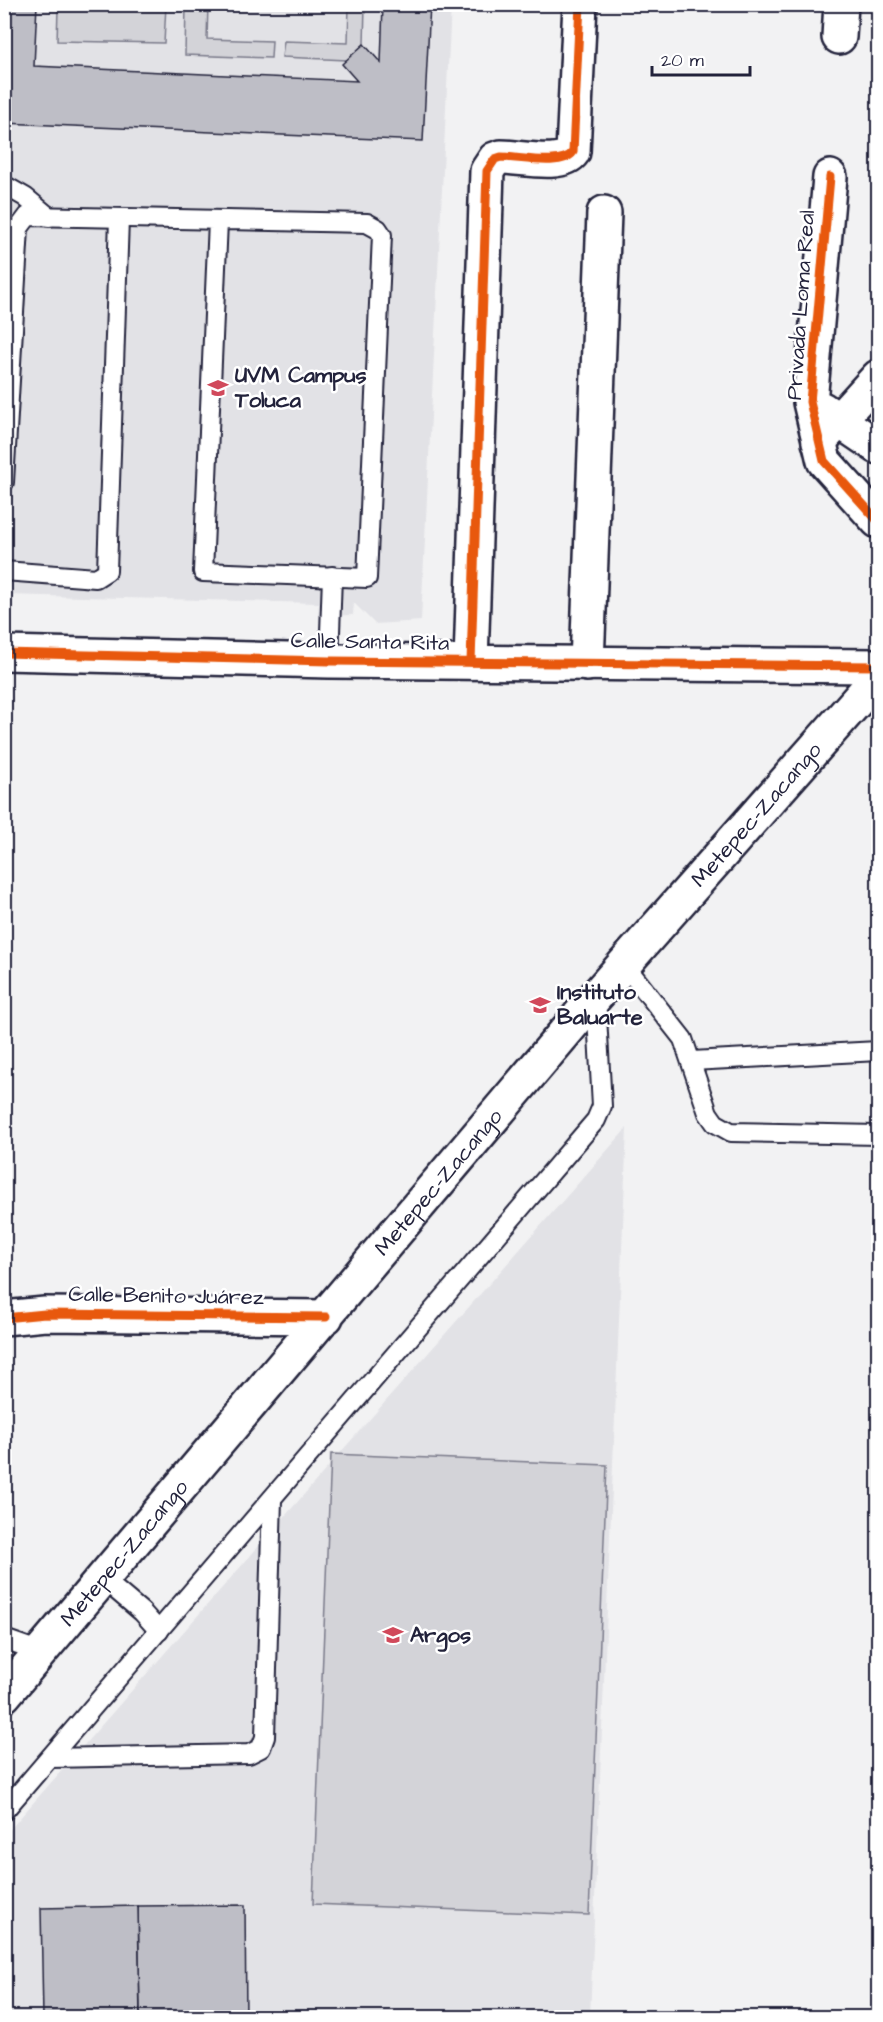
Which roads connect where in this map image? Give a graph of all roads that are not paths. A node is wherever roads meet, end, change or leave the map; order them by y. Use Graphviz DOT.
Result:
graph roads {
  1 [pos="580,4"];
  2 [pos="841,4"];
  3 [pos="839,37"];
  4 [pos="830,177"];
  5 [pos="4,185"];
  6 [pos="604,213"];
  7 [pos="49,217"];
  8 [pos="119,219"];
  9 [pos="218,221"];
  10 [pos="879,377"];
  11 [pos="829,431"];
  12 [pos="879,447"];
  13 [pos="4,482"];
  14 [pos="876,511"];
  15 [pos="4,571"];
  16 [pos="332,576"];
  17 [pos="4,653"];
  18 [pos="329,661"];
  19 [pos="471,663"];
  20 [pos="587,664"];
  21 [pos="879,666"];
  22 [pos="879,677"];
  23 [pos="624,964"];
  24 [pos="596,996"];
  25 [pos="879,1051"];
  26 [pos="692,1060"];
  27 [pos="879,1135"];
  28 [pos="326,1317"];
  29 [pos="4,1318"];
  30 [pos="272,1499"];
  31 [pos="103,1579"];
  32 [pos="159,1631"];
  33 [pos="4,1639"];
  34 [pos="41,1652"];
  35 [pos="4,1695"];
  36 [pos="50,1758"];
  37 [pos="4,1811"];
  1 -- 19 [label="street"];
  2 -- 3 [label="street"];
  4 -- 11 [label="street, Privada Loma Real"];
  5 -- 7 [label="lane"];
  6 -- 20 [label="street"];
  7 -- 8 [label="lane"];
  7 -- 13 [label="lane"];
  8 -- 9 [label="lane"];
  8 -- 15 [label="lane"];
  9 -- 16 [label="lane"];
  9 -- 16 [label="lane"];
  10 -- 11 [label="street"];
  11 -- 12 [label="street, Privada Loma Real"];
  11 -- 14 [label="street"];
  16 -- 18 [label="lane"];
  17 -- 18 [label="street, Calle Santa Rita"];
  18 -- 19 [label="street, Calle Santa Rita"];
  19 -- 20 [label="street, Calle Santa Rita"];
  20 -- 21 [label="street, Calle Santa Rita"];
  22 -- 23 [label="street, Metepec-Zacango"];
  23 -- 24 [label="street, Metepec-Zacango"];
  23 -- 26 [label="lane"];
  24 -- 28 [label="street, Metepec-Zacango"];
  24 -- 30 [label="lane"];
  25 -- 26 [label="lane"];
  26 -- 27 [label="lane"];
  28 -- 29 [label="street, Calle Benito Juárez"];
  28 -- 31 [label="street, Metepec-Zacango"];
  30 -- 32 [label="lane"];
  30 -- 36 [label="lane"];
  31 -- 32 [label="lane"];
  31 -- 34 [label="street, Metepec-Zacango"];
  32 -- 36 [label="lane"];
  33 -- 34 [label="lane"];
  34 -- 35 [label="street, Metepec-Zacango"];
  36 -- 37 [label="lane"];
}
